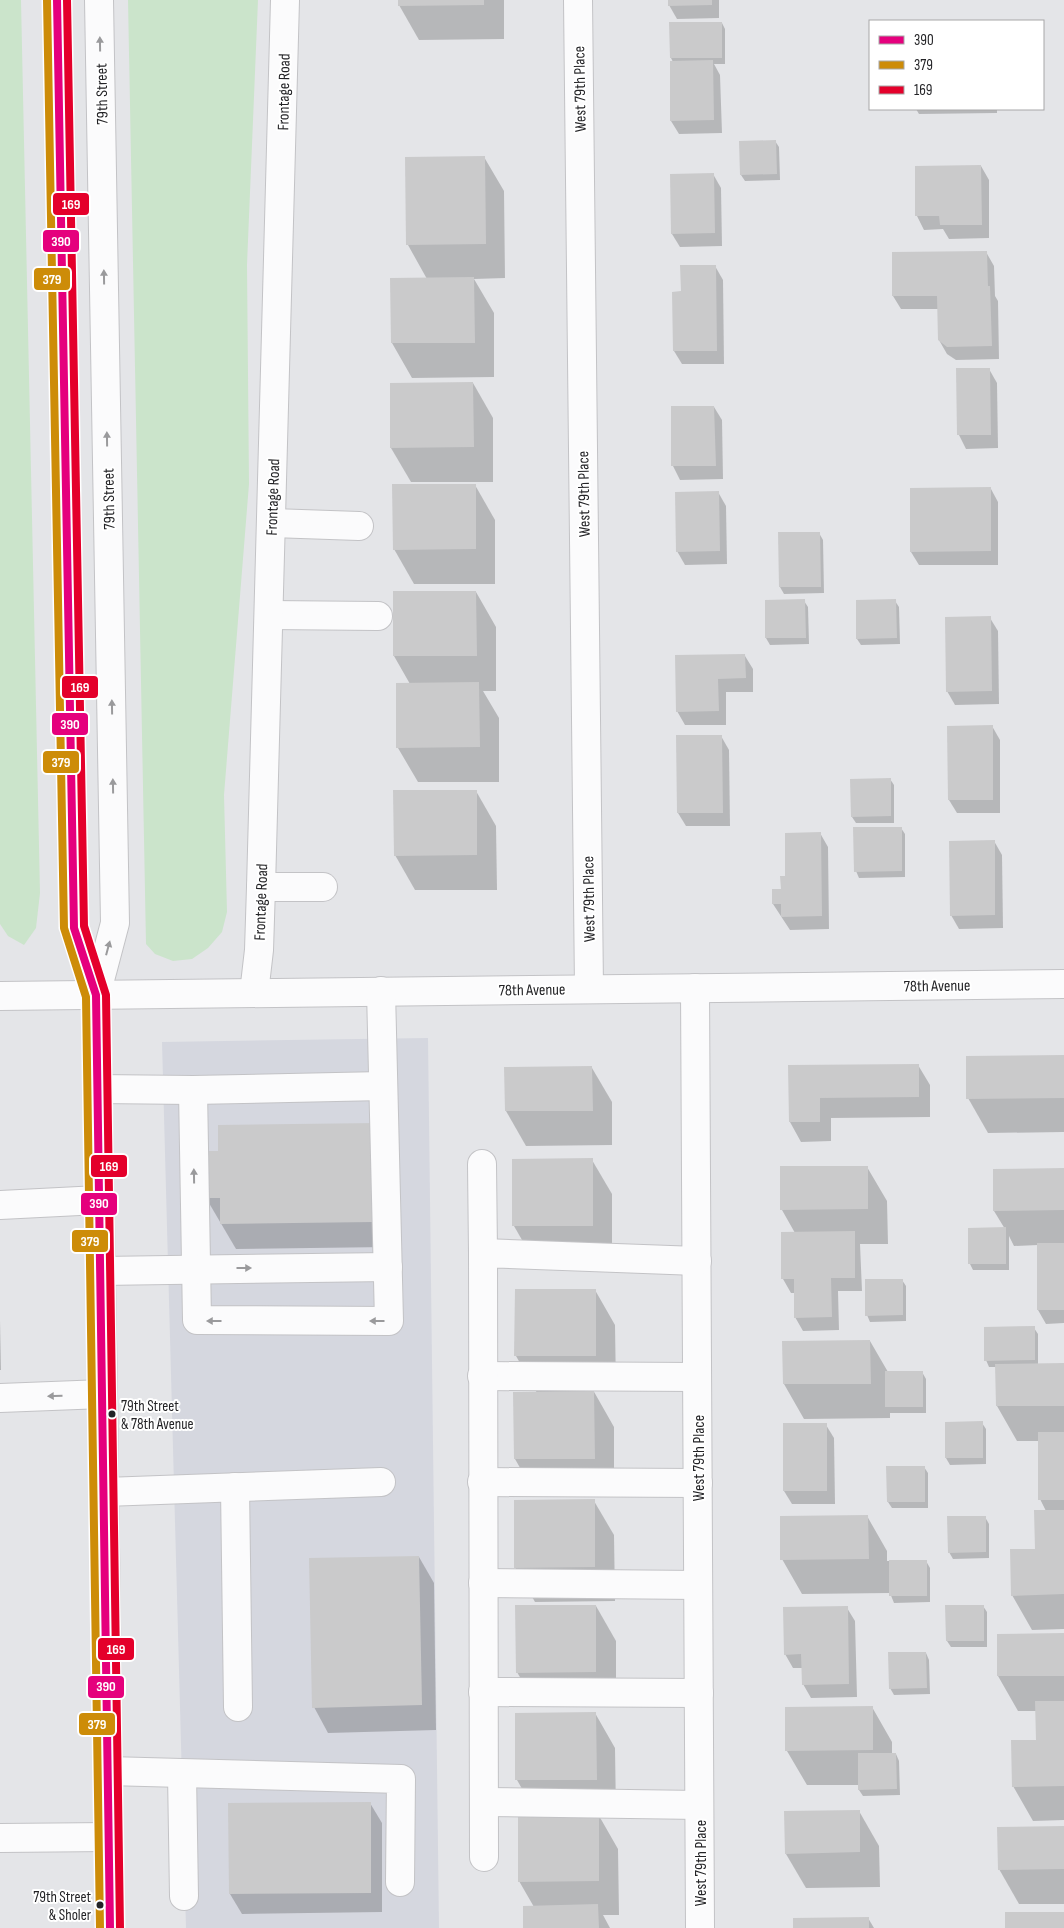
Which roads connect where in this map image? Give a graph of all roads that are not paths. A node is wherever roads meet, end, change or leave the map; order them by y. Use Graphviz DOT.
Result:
graph roads {
  1 [pos="57,0"];
  2 [pos="99,0"];
  3 [pos="285,0"];
  4 [pos="578,0"];
  5 [pos="272,523"];
  6 [pos="360,526"];
  7 [pos="269,615"];
  8 [pos="378,616"];
  9 [pos="261,887"];
  10 [pos="323,887"];
  11 [pos="1064,984"];
  12 [pos="589,988"];
  13 [pos="695,988"];
  14 [pos="381,991"];
  15 [pos="254,993"];
  16 [pos="0,995"];
  17 [pos="96,995"];
  18 [pos="383,1086"];
  19 [pos="97,1089"];
  20 [pos="193,1090"];
  21 [pos="482,1164"];
  22 [pos="99,1200"];
  23 [pos="0,1205"];
  24 [pos="483,1253"];
  25 [pos="697,1260"];
  26 [pos="388,1267"];
  27 [pos="195,1268"];
  28 [pos="101,1271"];
  29 [pos="482,1376"];
  30 [pos="698,1377"];
  31 [pos="104,1394"];
  32 [pos="0,1398"];
  33 [pos="381,1482"];
  34 [pos="482,1482"];
  35 [pos="698,1483"];
  36 [pos="235,1487"];
  37 [pos="104,1492"];
  38 [pos="483,1583"];
  39 [pos="698,1585"];
  40 [pos="483,1692"];
  41 [pos="699,1693"];
  42 [pos="238,1707"];
  43 [pos="108,1771"];
  44 [pos="182,1774"];
  45 [pos="484,1802"];
  46 [pos="699,1805"];
  47 [pos="109,1837"];
  48 [pos="0,1838"];
  49 [pos="484,1857"];
  50 [pos="400,1882"];
  51 [pos="184,1896"];
  52 [pos="110,1928"];
  53 [pos="700,1928"];
  1 -- 17 [label="street, 79th Street"];
  17 -- 2 [label="street, 79th Street, one-way"];
  3 -- 5 [label="street, Frontage Road"];
  4 -- 12 [label="street, West 79th Place"];
  5 -- 6 [label="street"];
  5 -- 7 [label="street, Frontage Road"];
  7 -- 8 [label="street"];
  7 -- 9 [label="street, Frontage Road"];
  9 -- 10 [label="street"];
  9 -- 15 [label="street, Frontage Road"];
  11 -- 13 [label="street, 78th Avenue"];
  12 -- 13 [label="street, 78th Avenue"];
  12 -- 14 [label="street, 78th Avenue"];
  13 -- 25 [label="street, West 79th Place"];
  14 -- 15 [label="street, 78th Avenue"];
  14 -- 18 [label="street"];
  15 -- 17 [label="street, 78th Avenue"];
  16 -- 17 [label="street, 78th Avenue"];
  17 -- 19 [label="street, 79th Street"];
  18 -- 20 [label="street"];
  18 -- 26 [label="street"];
  19 -- 20 [label="street"];
  19 -- 22 [label="street, 79th Street"];
  27 -- 20 [label="street, one-way"];
  21 -- 24 [label="street"];
  22 -- 23 [label="street"];
  22 -- 28 [label="street, 79th Street"];
  24 -- 25 [label="street"];
  24 -- 29 [label="street"];
  25 -- 30 [label="street, West 79th Place"];
  27 -- 26 [label="street, one-way"];
  26 -- 27 [label="street, one-way"];
  27 -- 28 [label="street"];
  28 -- 31 [label="street, 79th Street"];
  29 -- 30 [label="street"];
  29 -- 34 [label="street"];
  30 -- 35 [label="street, West 79th Place"];
  31 -- 32 [label="street, one-way"];
  31 -- 37 [label="street, 79th Street"];
  33 -- 36 [label="street"];
  34 -- 35 [label="street"];
  34 -- 38 [label="street"];
  35 -- 39 [label="street, West 79th Place"];
  36 -- 37 [label="street"];
  36 -- 42 [label="street"];
  37 -- 43 [label="street, 79th Street"];
  38 -- 39 [label="street"];
  38 -- 40 [label="street"];
  39 -- 41 [label="street, West 79th Place"];
  40 -- 41 [label="street"];
  40 -- 45 [label="street"];
  41 -- 46 [label="street, West 79th Place"];
  43 -- 44 [label="street"];
  43 -- 47 [label="street, 79th Street"];
  44 -- 50 [label="street"];
  44 -- 51 [label="street"];
  45 -- 46 [label="street"];
  45 -- 49 [label="street"];
  46 -- 53 [label="street, West 79th Place"];
  47 -- 48 [label="street"];
  47 -- 52 [label="street, 79th Street"];
}
